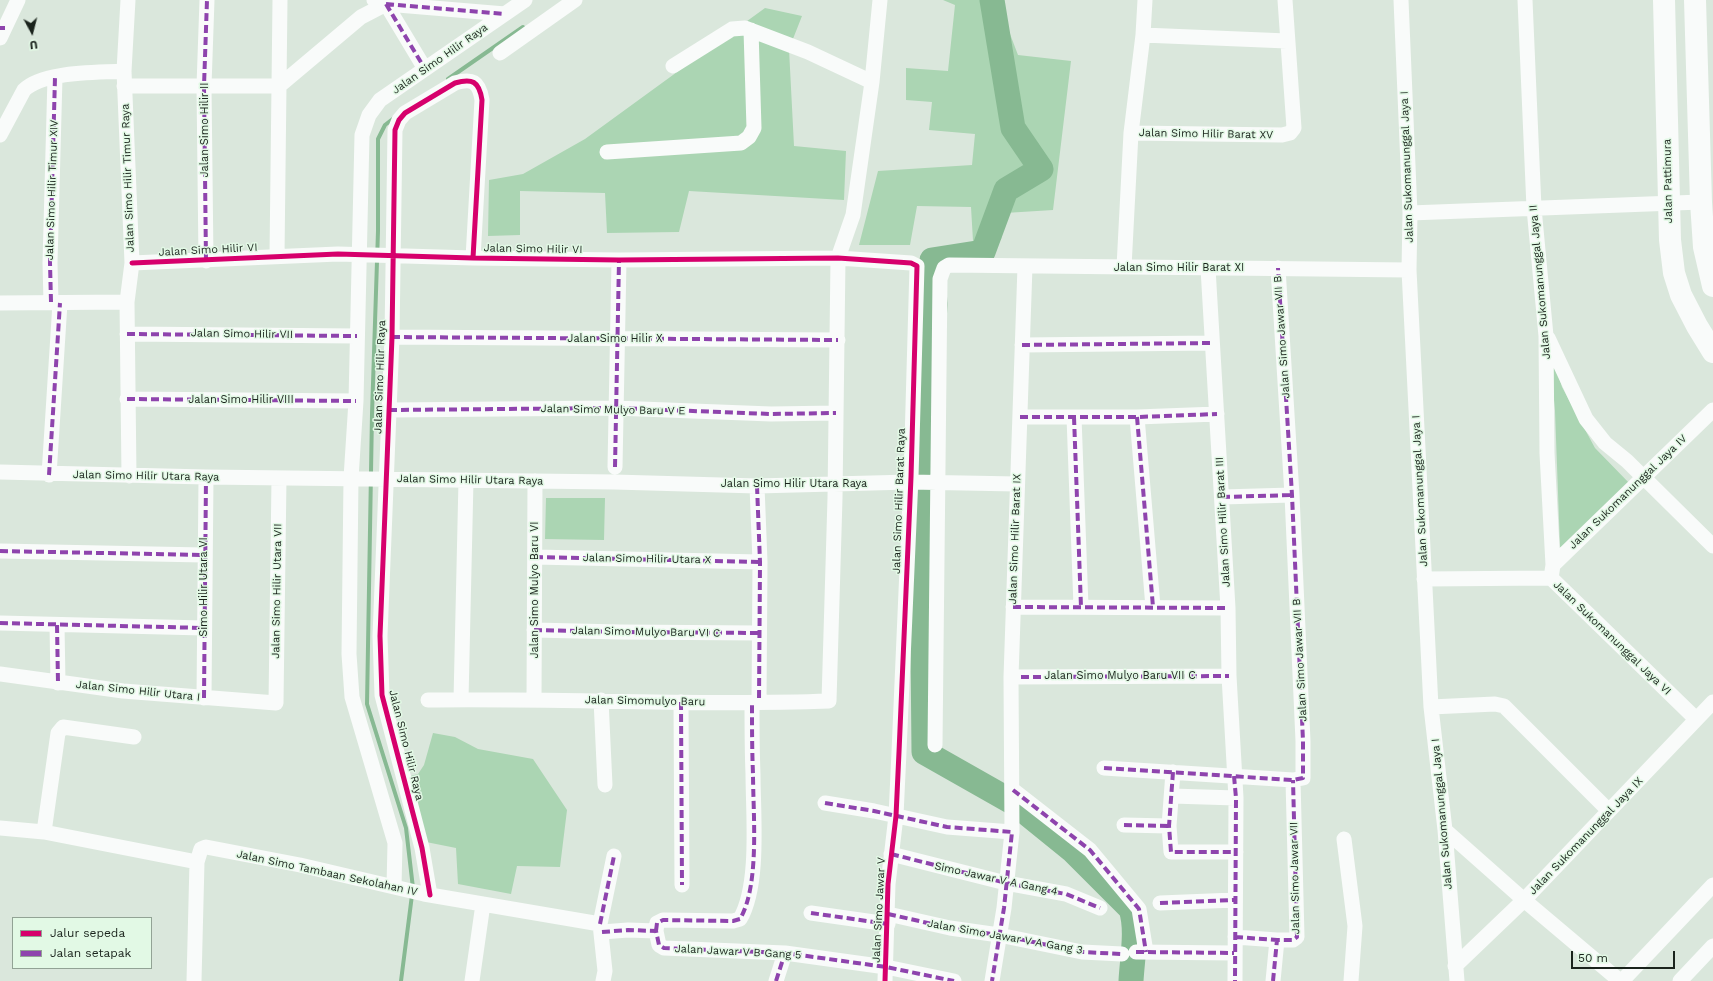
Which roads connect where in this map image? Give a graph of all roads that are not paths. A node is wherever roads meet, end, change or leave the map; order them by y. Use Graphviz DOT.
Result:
graph roads {
  1 [pos="18,0"];
  2 [pos="128,0"];
  3 [pos="207,0"];
  4 [pos="280,0"];
  5 [pos="525,0"];
  6 [pos="575,0"];
  7 [pos="880,0"];
  8 [pos="1145,0"];
  9 [pos="1285,0"];
  10 [pos="1401,0"];
  11 [pos="1525,0"];
  12 [pos="1664,0"];
  13 [pos="1695,0"];
  14 [pos="380,2"];
  15 [pos="505,14"];
  16 [pos="751,30"];
  17 [pos="2,31"];
  18 [pos="1143,35"];
  19 [pos="1287,41"];
  20 [pos="500,53"];
  21 [pos="673,66"];
  22 [pos="424,69"];
  23 [pos="55,77"];
  24 [pos="124,78"];
  25 [pos="872,82"];
  26 [pos="204,86"];
  27 [pos="279,86"];
  28 [pos="1131,133"];
  29 [pos="0,135"];
  30 [pos="607,152"];
  31 [pos="1669,202"];
  32 [pos="1701,202"];
  33 [pos="1534,208"];
  34 [pos="1410,213"];
  35 [pos="363,255"];
  36 [pos="389,255"];
  37 [pos="277,256"];
  38 [pos="474,258"];
  39 [pos="838,258"];
  40 [pos="620,260"];
  41 [pos="206,261"];
  42 [pos="132,263"];
  43 [pos="1025,266"];
  44 [pos="1124,267"];
  45 [pos="1208,268"];
  46 [pos="1278,268"];
  47 [pos="1409,270"];
  48 [pos="1713,286"];
  49 [pos="0,302"];
  50 [pos="55,302"];
  51 [pos="127,302"];
  52 [pos="127,334"];
  53 [pos="357,336"];
  54 [pos="1546,336"];
  55 [pos="392,337"];
  56 [pos="617,340"];
  57 [pos="838,340"];
  58 [pos="1212,343"];
  59 [pos="1022,345"];
  60 [pos="1713,352"];
  61 [pos="127,399"];
  62 [pos="356,401"];
  63 [pos="615,408"];
  64 [pos="389,410"];
  65 [pos="1713,410"];
  66 [pos="836,413"];
  67 [pos="1217,414"];
  68 [pos="1020,417"];
  69 [pos="1074,417"];
  70 [pos="1137,417"];
  71 [pos="615,467"];
  72 [pos="0,472"];
  73 [pos="49,474"];
  74 [pos="129,476"];
  75 [pos="206,477"];
  76 [pos="279,478"];
  77 [pos="1644,478"];
  78 [pos="368,479"];
  79 [pos="466,480"];
  80 [pos="535,481"];
  81 [pos="936,482"];
  82 [pos="914,483"];
  83 [pos="1017,484"];
  84 [pos="835,485"];
  85 [pos="757,486"];
  86 [pos="1292,495"];
  87 [pos="1222,497"];
  88 [pos="1713,546"];
  89 [pos="0,551"];
  90 [pos="204,555"];
  91 [pos="535,557"];
  92 [pos="760,562"];
  93 [pos="1552,571"];
  94 [pos="1424,579"];
  95 [pos="1013,607"];
  96 [pos="1081,607"];
  97 [pos="1153,607"];
  98 [pos="1228,608"];
  99 [pos="0,623"];
  100 [pos="57,625"];
  101 [pos="204,628"];
  102 [pos="534,630"];
  103 [pos="758,633"];
  104 [pos="0,674"];
  105 [pos="1011,676"];
  106 [pos="1229,676"];
  107 [pos="58,683"];
  108 [pos="204,698"];
  109 [pos="534,699"];
  110 [pos="428,700"];
  111 [pos="461,700"];
  112 [pos="601,700"];
  113 [pos="681,702"];
  114 [pos="756,702"];
  115 [pos="1713,702"];
  116 [pos="276,703"];
  117 [pos="1431,707"];
  118 [pos="1696,720"];
  119 [pos="134,737"];
  120 [pos="935,745"];
  121 [pos="1104,768"];
  122 [pos="1173,772"];
  123 [pos="1234,776"];
  124 [pos="1293,780"];
  125 [pos="605,785"];
  126 [pos="1172,796"];
  127 [pos="1236,798"];
  128 [pos="1012,800"];
  129 [pos="825,803"];
  130 [pos="1610,811"];
  131 [pos="896,816"];
  132 [pos="1124,825"];
  133 [pos="1169,826"];
  134 [pos="0,828"];
  135 [pos="1445,830"];
  136 [pos="44,832"];
  137 [pos="1012,832"];
  138 [pos="1344,839"];
  139 [pos="1236,852"];
  140 [pos="891,854"];
  141 [pos="614,856"];
  142 [pos="197,862"];
  143 [pos="1006,883"];
  144 [pos="1713,885"];
  145 [pos="682,886"];
  146 [pos="398,888"];
  147 [pos="427,894"];
  148 [pos="1235,900"];
  149 [pos="1524,900"];
  150 [pos="1160,902"];
  151 [pos="483,904"];
  152 [pos="1100,908"];
  153 [pos="811,913"];
  154 [pos="888,919"];
  155 [pos="601,928"];
  156 [pos="656,931"];
  157 [pos="999,935"];
  158 [pos="1235,937"];
  159 [pos="1277,940"];
  160 [pos="1713,946"];
  161 [pos="1135,952"];
  162 [pos="785,953"];
  163 [pos="1234,953"];
  164 [pos="1455,966"];
  165 [pos="886,974"];
  166 [pos="194,981"];
  167 [pos="472,981"];
  168 [pos="603,981"];
  169 [pos="776,981"];
  170 [pos="954,981"];
  171 [pos="992,981"];
  172 [pos="1235,981"];
  173 [pos="1273,981"];
  174 [pos="1351,981"];
  175 [pos="1457,981"];
  176 [pos="1621,981"];
  177 [pos="1680,981"];
  1 -- 17 [label="street"];
  2 -- 24 [label="street, Jalan Simo Hilir Timur Raya"];
  3 -- 26 [label="street, Jalan Simo Hilir II"];
  4 -- 27 [label="street"];
  5 -- 15 [label="street, Jalan Simo Hilir Raya"];
  6 -- 20 [label="street"];
  7 -- 25 [label="street"];
  8 -- 18 [label="street"];
  9 -- 19 [label="street, Jalan Simo Hilir Barat XV"];
  10 -- 34 [label="street, Jalan Sukomanunggal Jaya I"];
  11 -- 33 [label="street, Jalan Sukomanunggal Jaya II"];
  12 -- 31 [label="main road, Jalan Pattimura"];
  13 -- 32 [label="main road"];
  14 -- 15 [label="street"];
  14 -- 22 [label="street"];
  14 -- 27 [label="street"];
  15 -- 22 [label="street, Jalan Simo Hilir Raya"];
  16 -- 21 [label="street"];
  16 -- 25 [label="street"];
  16 -- 30 [label="street"];
  18 -- 19 [label="street"];
  18 -- 28 [label="street"];
  19 -- 28 [label="street, Jalan Simo Hilir Barat XV"];
  22 -- 35 [label="street, Jalan Simo Hilir Raya"];
  23 -- 24 [label="street"];
  23 -- 29 [label="street"];
  23 -- 50 [label="street, Jalan Simo Hilir Timur XIV"];
  24 -- 26 [label="street"];
  24 -- 42 [label="street, Jalan Simo Hilir Timur Raya"];
  25 -- 39 [label="street"];
  26 -- 27 [label="street"];
  26 -- 41 [label="street, Jalan Simo Hilir II"];
  27 -- 37 [label="street"];
  28 -- 44 [label="street"];
  31 -- 32 [label="street"];
  31 -- 33 [label="street"];
  31 -- 60 [label="main road, Jalan Pattimura"];
  32 -- 48 [label="main road"];
  33 -- 34 [label="street"];
  33 -- 54 [label="street, Jalan Sukomanunggal Jaya II"];
  34 -- 47 [label="street, Jalan Sukomanunggal Jaya I"];
  35 -- 36 [label="street, Jalan Simo Hilir VI"];
  35 -- 37 [label="street, Jalan Simo Hilir VI"];
  35 -- 53 [label="street, Jalan Simo Hilir Raya"];
  36 -- 38 [label="street, Jalan Simo Hilir VI"];
  36 -- 38 [label="street, Jalan Simo Hilir Raya"];
  36 -- 55 [label="street, Jalan Simo Hilir Raya"];
  37 -- 41 [label="street, Jalan Simo Hilir VI"];
  38 -- 40 [label="street, Jalan Simo Hilir VI"];
  39 -- 40 [label="street, Jalan Simo Hilir VI"];
  39 -- 57 [label="street"];
  39 -- 82 [label="street, Jalan Simo Hilir Barat Raya"];
  40 -- 56 [label="street"];
  41 -- 42 [label="street, Jalan Simo Hilir VI"];
  42 -- 51 [label="street, Jalan Simo Hilir Timur Raya"];
  43 -- 44 [label="street, Jalan Simo Hilir Barat XI"];
  43 -- 59 [label="street, Jalan Simo Hilir Barat IX"];
  43 -- 81 [label="street, Jalan Simo Hilir Barat XI"];
  44 -- 45 [label="street, Jalan Simo Hilir Barat XI"];
  45 -- 46 [label="street, Jalan Simo Hilir Barat XI"];
  45 -- 58 [label="street, Jalan Simo Hilir Barat III"];
  46 -- 47 [label="street, Jalan Simo Hilir Barat XI"];
  46 -- 86 [label="street, Jalan Simo Jawar VII B"];
  47 -- 94 [label="street, Jalan Sukomanunggal Jaya I"];
  49 -- 50 [label="street"];
  50 -- 51 [label="street"];
  50 -- 73 [label="street, Jalan Simo Hilir Timur XIV"];
  51 -- 52 [label="street, Jalan Simo Hilir Timur Raya"];
  52 -- 53 [label="street, Jalan Simo Hilir VII"];
  52 -- 61 [label="street, Jalan Simo Hilir Timur Raya"];
  53 -- 62 [label="street, Jalan Simo Hilir Raya"];
  54 -- 77 [label="street"];
  54 -- 93 [label="street, Jalan Sukomanunggal Jaya II"];
  55 -- 56 [label="street, Jalan Simo Hilir X"];
  55 -- 64 [label="street, Jalan Simo Hilir Raya"];
  56 -- 57 [label="street, Jalan Simo Hilir X"];
  56 -- 63 [label="street"];
  57 -- 66 [label="street"];
  58 -- 59 [label="street"];
  58 -- 67 [label="street, Jalan Simo Hilir Barat III"];
  59 -- 68 [label="street, Jalan Simo Hilir Barat IX"];
  61 -- 62 [label="street, Jalan Simo Hilir VIII"];
  61 -- 74 [label="street, Jalan Simo Hilir Timur Raya"];
  62 -- 78 [label="street, Jalan Simo Hilir Raya"];
  63 -- 64 [label="street, Jalan Simo Mulyo Baru V E"];
  63 -- 66 [label="street, Jalan Simo Mulyo Baru V E"];
  63 -- 71 [label="street"];
  64 -- 78 [label="street, Jalan Simo Hilir Raya"];
  65 -- 77 [label="street, Jalan Sukomanunggal Jaya IV"];
  66 -- 84 [label="street"];
  67 -- 70 [label="street"];
  67 -- 87 [label="street, Jalan Simo Hilir Barat III"];
  68 -- 69 [label="street"];
  68 -- 83 [label="street, Jalan Simo Hilir Barat IX"];
  69 -- 70 [label="street"];
  69 -- 96 [label="street"];
  70 -- 97 [label="street"];
  72 -- 73 [label="street, Jalan Simo Hilir Utara Raya"];
  73 -- 74 [label="street, Jalan Simo Hilir Utara Raya"];
  74 -- 75 [label="street, Jalan Simo Hilir Utara Raya"];
  75 -- 76 [label="street, Jalan Simo Hilir Utara Raya"];
  75 -- 90 [label="street, Simo Hilir Utara VI"];
  76 -- 78 [label="street, Jalan Simo Hilir Utara Raya"];
  76 -- 116 [label="street, Jalan Simo Hilir Utara VII"];
  77 -- 88 [label="street"];
  77 -- 93 [label="street, Jalan Sukomanunggal Jaya IV"];
  78 -- 79 [label="street, Jalan Simo Hilir Utara Raya"];
  78 -- 146 [label="street, Jalan Simo Hilir Raya"];
  78 -- 147 [label="street, Jalan Simo Hilir Raya"];
  79 -- 80 [label="street, Jalan Simo Hilir Utara Raya"];
  79 -- 111 [label="street"];
  80 -- 85 [label="street, Jalan Simo Hilir Utara Raya"];
  80 -- 91 [label="street, Jalan Simo Mulyo Baru VI"];
  81 -- 82 [label="street, Jalan Simo Hilir Utara Raya"];
  81 -- 83 [label="street, Jalan Simo Hilir Utara Raya"];
  81 -- 120 [label="street"];
  82 -- 84 [label="street, Jalan Simo Hilir Utara Raya"];
  82 -- 131 [label="street, Jalan Simo Hilir Barat Raya"];
  83 -- 95 [label="street, Jalan Simo Hilir Barat IX"];
  84 -- 85 [label="street, Jalan Simo Hilir Utara Raya"];
  84 -- 114 [label="street, Jalan Simomulyo Baru"];
  85 -- 92 [label="street"];
  86 -- 87 [label="street"];
  86 -- 124 [label="street, Jalan Simo Jawar VII B"];
  87 -- 98 [label="street, Jalan Simo Hilir Barat III"];
  89 -- 90 [label="street"];
  90 -- 101 [label="street, Simo Hilir Utara VI"];
  91 -- 92 [label="street, Jalan Simo Hilir Utara X"];
  91 -- 102 [label="street, Jalan Simo Mulyo Baru VI"];
  92 -- 103 [label="street"];
  93 -- 94 [label="street, Jalan Sukomanunggal Jaya VI"];
  93 -- 118 [label="street, Jalan Sukomanunggal Jaya VI"];
  94 -- 117 [label="street, Jalan Sukomanunggal Jaya I"];
  95 -- 96 [label="street"];
  95 -- 105 [label="street, Jalan Simo Hilir Barat IX"];
  96 -- 97 [label="street"];
  97 -- 98 [label="street"];
  98 -- 106 [label="street, Jalan Simo Hilir Barat III"];
  99 -- 100 [label="street"];
  100 -- 101 [label="street"];
  100 -- 107 [label="street"];
  101 -- 108 [label="street, Simo Hilir Utara VI"];
  102 -- 103 [label="street, Jalan Simo Mulyo Baru VI C"];
  102 -- 109 [label="street, Jalan Simo Mulyo Baru VI"];
  103 -- 114 [label="street"];
  104 -- 107 [label="street, Jalan Simo Hilir Utara I"];
  105 -- 106 [label="street, Jalan Simo Mulyo Baru VII C"];
  105 -- 128 [label="street, Jalan Simo Hilir Barat IX"];
  106 -- 123 [label="street, Jalan Simo Hilir Barat III"];
  107 -- 108 [label="street, Jalan Simo Hilir Utara I"];
  108 -- 116 [label="street, Jalan Simo Hilir Utara I"];
  109 -- 111 [label="street, Jalan Simomulyo Baru"];
  109 -- 112 [label="street, Jalan Simomulyo Baru"];
  110 -- 111 [label="street, Jalan Simomulyo Baru"];
  112 -- 113 [label="street, Jalan Simomulyo Baru"];
  112 -- 125 [label="street"];
  113 -- 114 [label="street, Jalan Simomulyo Baru"];
  113 -- 145 [label="street"];
  114 -- 156 [label="street"];
  115 -- 118 [label="street, Jalan Sukomanunggal Jaya IX"];
  117 -- 130 [label="street"];
  117 -- 135 [label="street, Jalan Sukomanunggal Jaya I"];
  118 -- 130 [label="street, Jalan Sukomanunggal Jaya IX"];
  119 -- 136 [label="street"];
  121 -- 122 [label="street"];
  122 -- 123 [label="street"];
  122 -- 126 [label="street"];
  123 -- 124 [label="street"];
  123 -- 127 [label="street"];
  124 -- 159 [label="street, Jalan Simo Jawar VII"];
  126 -- 127 [label="street"];
  126 -- 133 [label="street"];
  127 -- 139 [label="street"];
  128 -- 137 [label="street, Jalan Simo Hilir Barat IX"];
  128 -- 161 [label="street"];
  129 -- 131 [label="street"];
  130 -- 149 [label="street, Jalan Sukomanunggal Jaya IX"];
  131 -- 137 [label="street"];
  131 -- 140 [label="street, Jalan Simo Jawar V"];
  132 -- 133 [label="street"];
  133 -- 139 [label="street"];
  134 -- 136 [label="street"];
  135 -- 149 [label="street"];
  135 -- 164 [label="street, Jalan Sukomanunggal Jaya I"];
  136 -- 142 [label="street"];
  137 -- 143 [label="street, Jalan Simo Hilir Barat IX"];
  138 -- 174 [label="street"];
  139 -- 148 [label="street"];
  140 -- 143 [label="street, Simo Jawar V A Gang 4"];
  140 -- 154 [label="street, Jalan Simo Jawar V"];
  141 -- 155 [label="street"];
  142 -- 146 [label="street, Jalan Simo Tambaan Sekolahan IV"];
  142 -- 166 [label="street"];
  143 -- 152 [label="street, Simo Jawar V A Gang 4"];
  143 -- 157 [label="street, Jalan Simo Hilir Barat IX"];
  144 -- 176 [label="street"];
  146 -- 147 [label="street, Jalan Simo Tambaan Sekolahan IV"];
  147 -- 151 [label="street, Jalan Simo Tambaan Sekolahan IV"];
  148 -- 150 [label="street"];
  148 -- 158 [label="street"];
  149 -- 164 [label="street, Jalan Sukomanunggal Jaya IX"];
  149 -- 176 [label="street"];
  151 -- 155 [label="street, Jalan Simo Tambaan Sekolahan IV"];
  151 -- 167 [label="street"];
  153 -- 154 [label="street, Jalan Simo Jawar V A Gang 3"];
  154 -- 157 [label="street, Jalan Simo Jawar V A Gang 3"];
  154 -- 165 [label="street, Jalan Simo Jawar V"];
  155 -- 156 [label="street"];
  155 -- 168 [label="street"];
  156 -- 162 [label="street, Jalan Jawar V B Gang 5"];
  157 -- 161 [label="street, Jalan Simo Jawar V A Gang 3"];
  157 -- 171 [label="street, Jalan Simo Hilir Barat IX"];
  158 -- 159 [label="street"];
  158 -- 163 [label="street"];
  159 -- 173 [label="street, Jalan Simo Jawar VII"];
  160 -- 177 [label="street"];
  161 -- 163 [label="street, Jalan Simo Jawar V A Gang 3"];
  162 -- 165 [label="street, Jalan Jawar V B Gang 5"];
  162 -- 169 [label="street"];
  163 -- 172 [label="street"];
  164 -- 175 [label="street, Jalan Sukomanunggal Jaya I"];
  165 -- 170 [label="street, Jalan Jawar V B Gang 5"];
}
